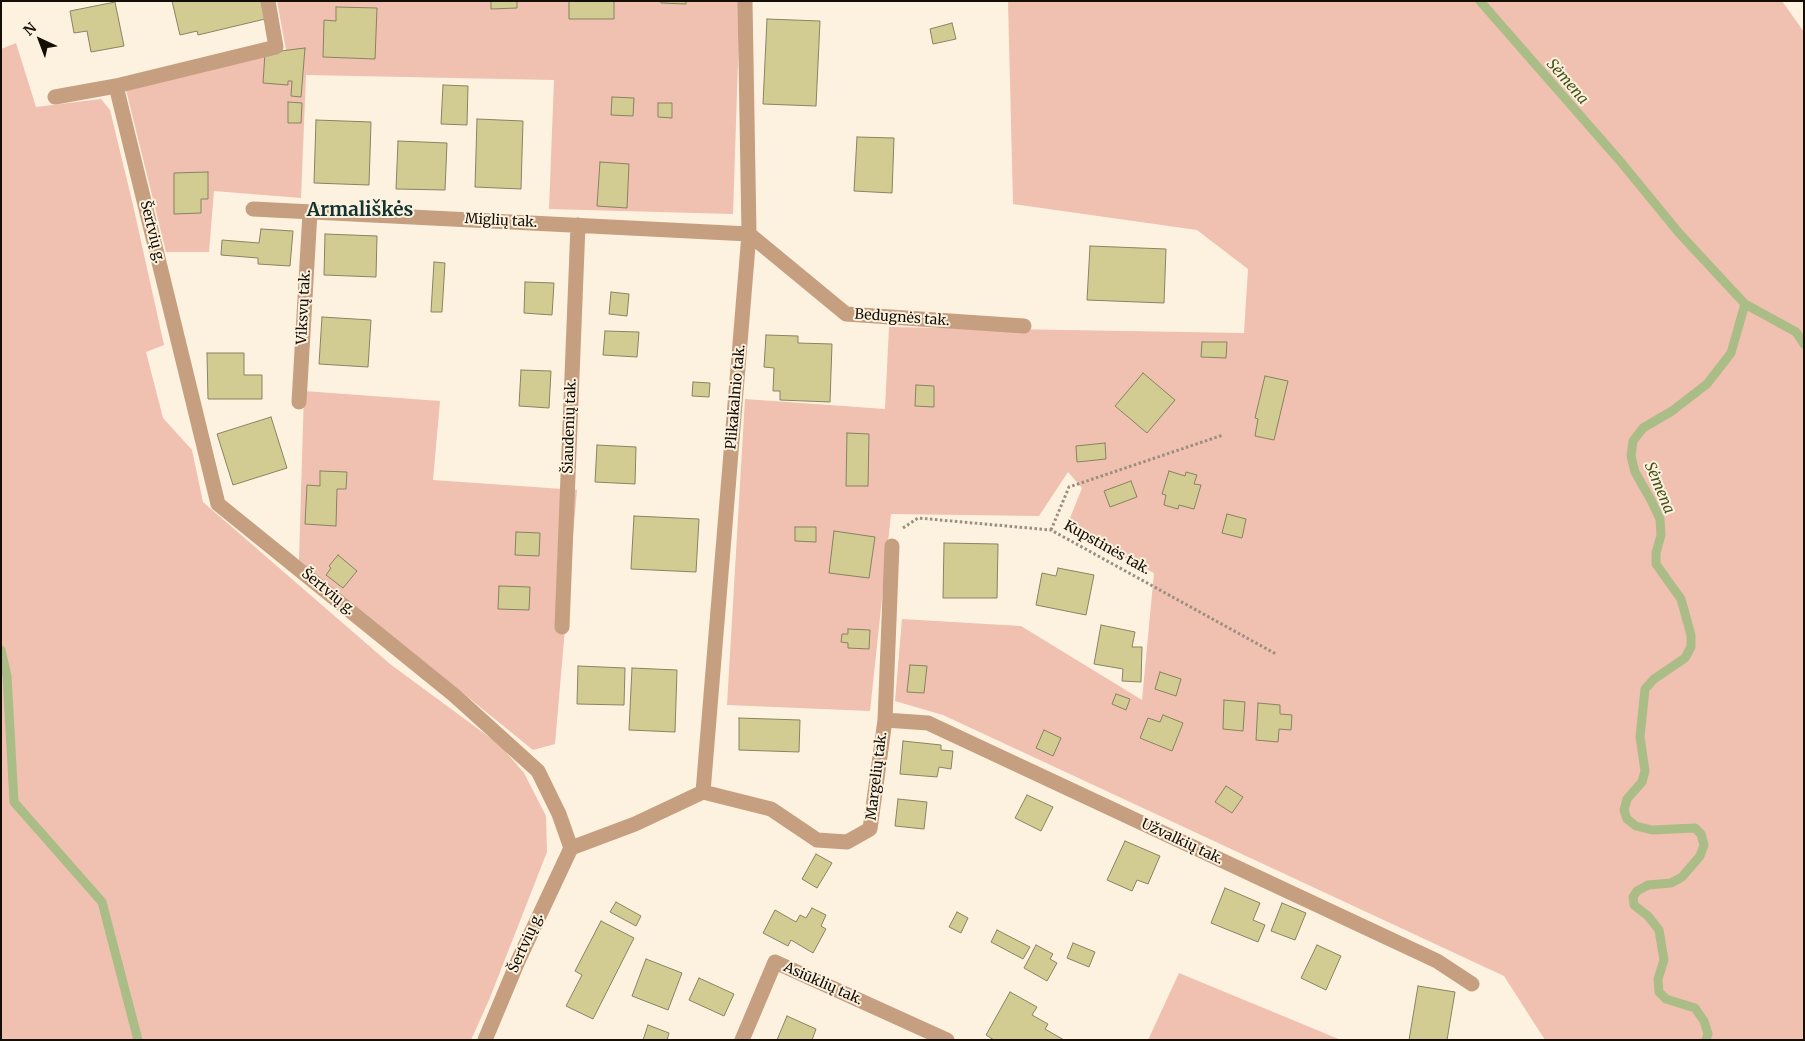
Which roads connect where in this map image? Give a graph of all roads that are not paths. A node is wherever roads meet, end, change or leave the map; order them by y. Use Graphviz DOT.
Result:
graph roads {
  1 [pos="268,1"];
  2 [pos="744,1"];
  3 [pos="116,86"];
  4 [pos="55,97"];
  5 [pos="253,209"];
  6 [pos="310,212"];
  7 [pos="578,225"];
  8 [pos="749,234"];
  9 [pos="1024,326"];
  10 [pos="299,402"];
  11 [pos="892,546"];
  12 [pos="562,627"];
  13 [pos="884,720"];
  14 [pos="703,792"];
  15 [pos="571,848"];
  16 [pos="1472,984"];
  17 [pos="484,1040"];
  18 [pos="742,1040"];
  19 [pos="947,1040"];
  1 -- 3 [label="street"];
  2 -- 8 [label="street, Plikakalnio tak."];
  3 -- 4 [label="street"];
  3 -- 15 [label="street, Šertvių g."];
  5 -- 6 [label="street, Miglių tak."];
  6 -- 7 [label="street, Miglių tak."];
  6 -- 10 [label="street, Viksvų tak."];
  7 -- 8 [label="street, Miglių tak."];
  7 -- 12 [label="street, Šiaudenių tak."];
  8 -- 9 [label="street, Bedugnės tak."];
  8 -- 14 [label="street, Plikakalnio tak."];
  11 -- 13 [label="street, Margelių tak."];
  13 -- 14 [label="street, Margelių tak."];
  13 -- 16 [label="street, Užvalkių tak."];
  14 -- 15 [label="street"];
  15 -- 17 [label="street, Šertvių g."];
  18 -- 19 [label="street, Asiūklių tak."];
}
